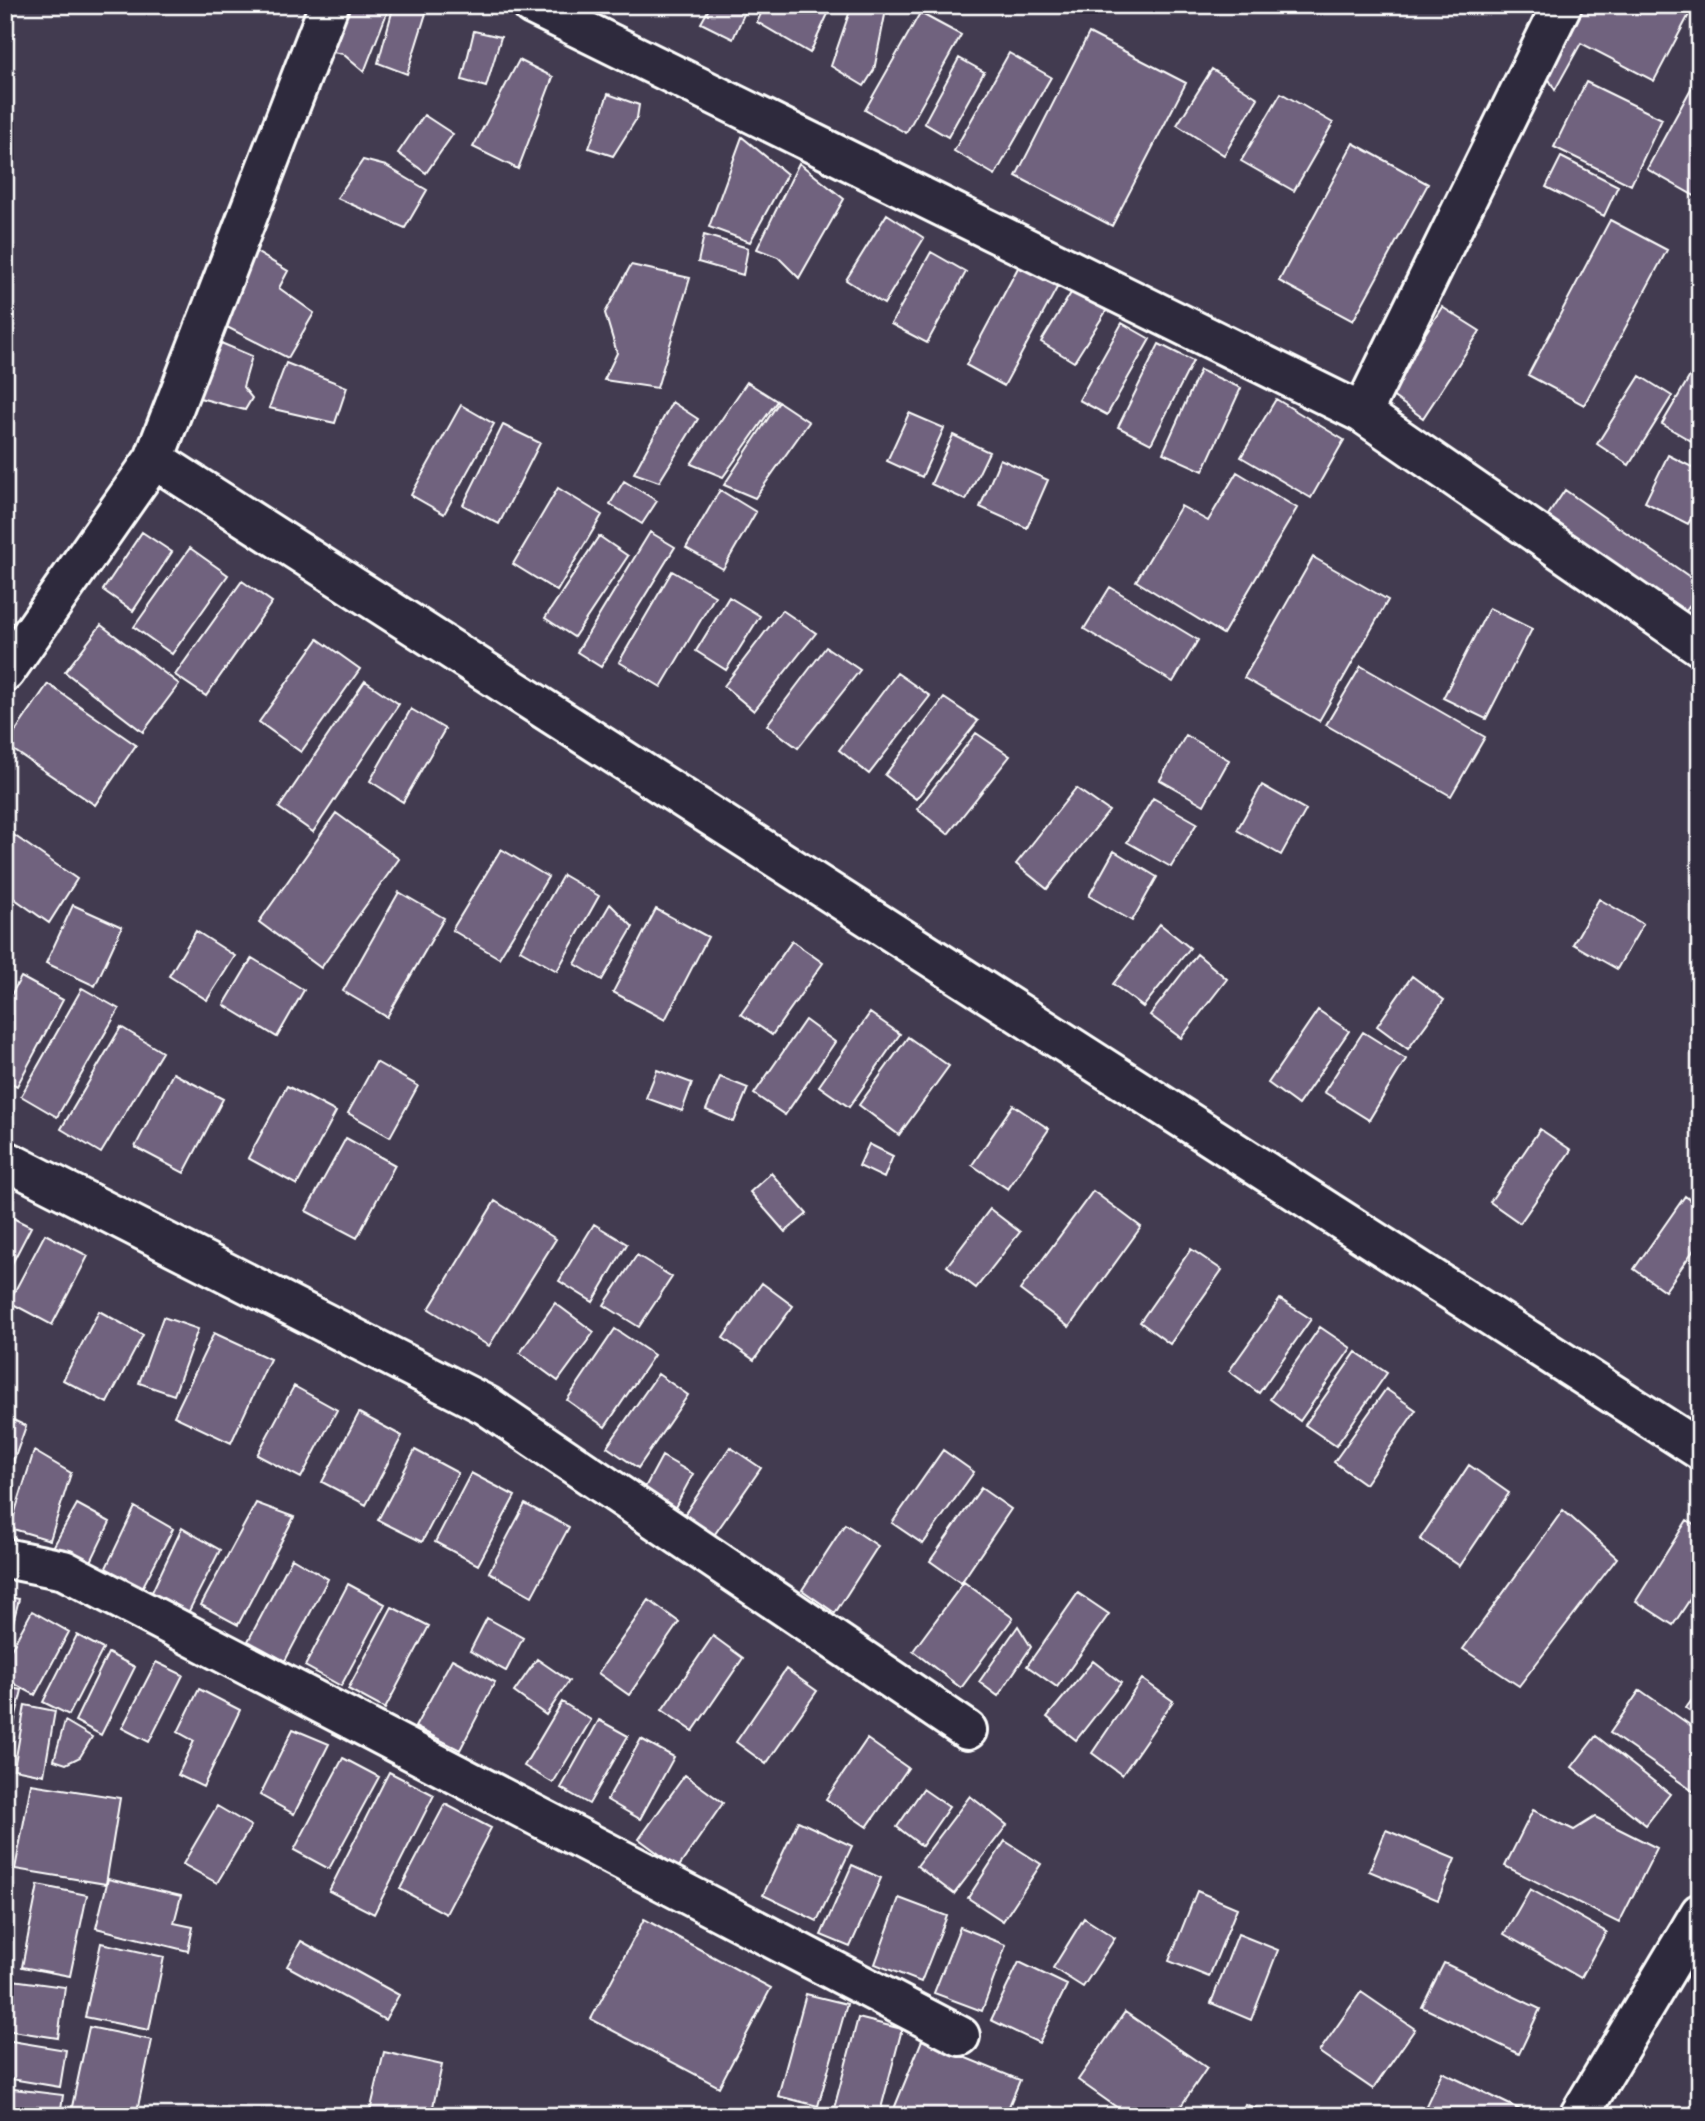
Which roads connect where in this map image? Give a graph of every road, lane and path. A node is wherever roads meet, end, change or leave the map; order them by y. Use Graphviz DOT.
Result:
graph roads {
  1 [pos="328,5"];
  2 [pos="532,5"];
  3 [pos="1562,5"];
  4 [pos="1362,413"];
  5 [pos="154,459"];
  6 [pos="1700,646"];
  7 [pos="5,672"];
  8 [pos="5,1160"];
  9 [pos="1700,1451"];
  10 [pos="5,1558"];
  11 [pos="967,1730"];
  12 [pos="1700,1913"];
  13 [pos="960,2036"];
  14 [pos="1579,2116"];
  1 -- 5 [label="street"];
  2 -- 4 [label="street"];
  3 -- 4 [label="street"];
  4 -- 6 [label="street"];
  5 -- 7 [label="street"];
  5 -- 9 [label="street"];
  8 -- 11 [label="street"];
  10 -- 13 [label="street"];
  12 -- 14 [label="street"];
}
